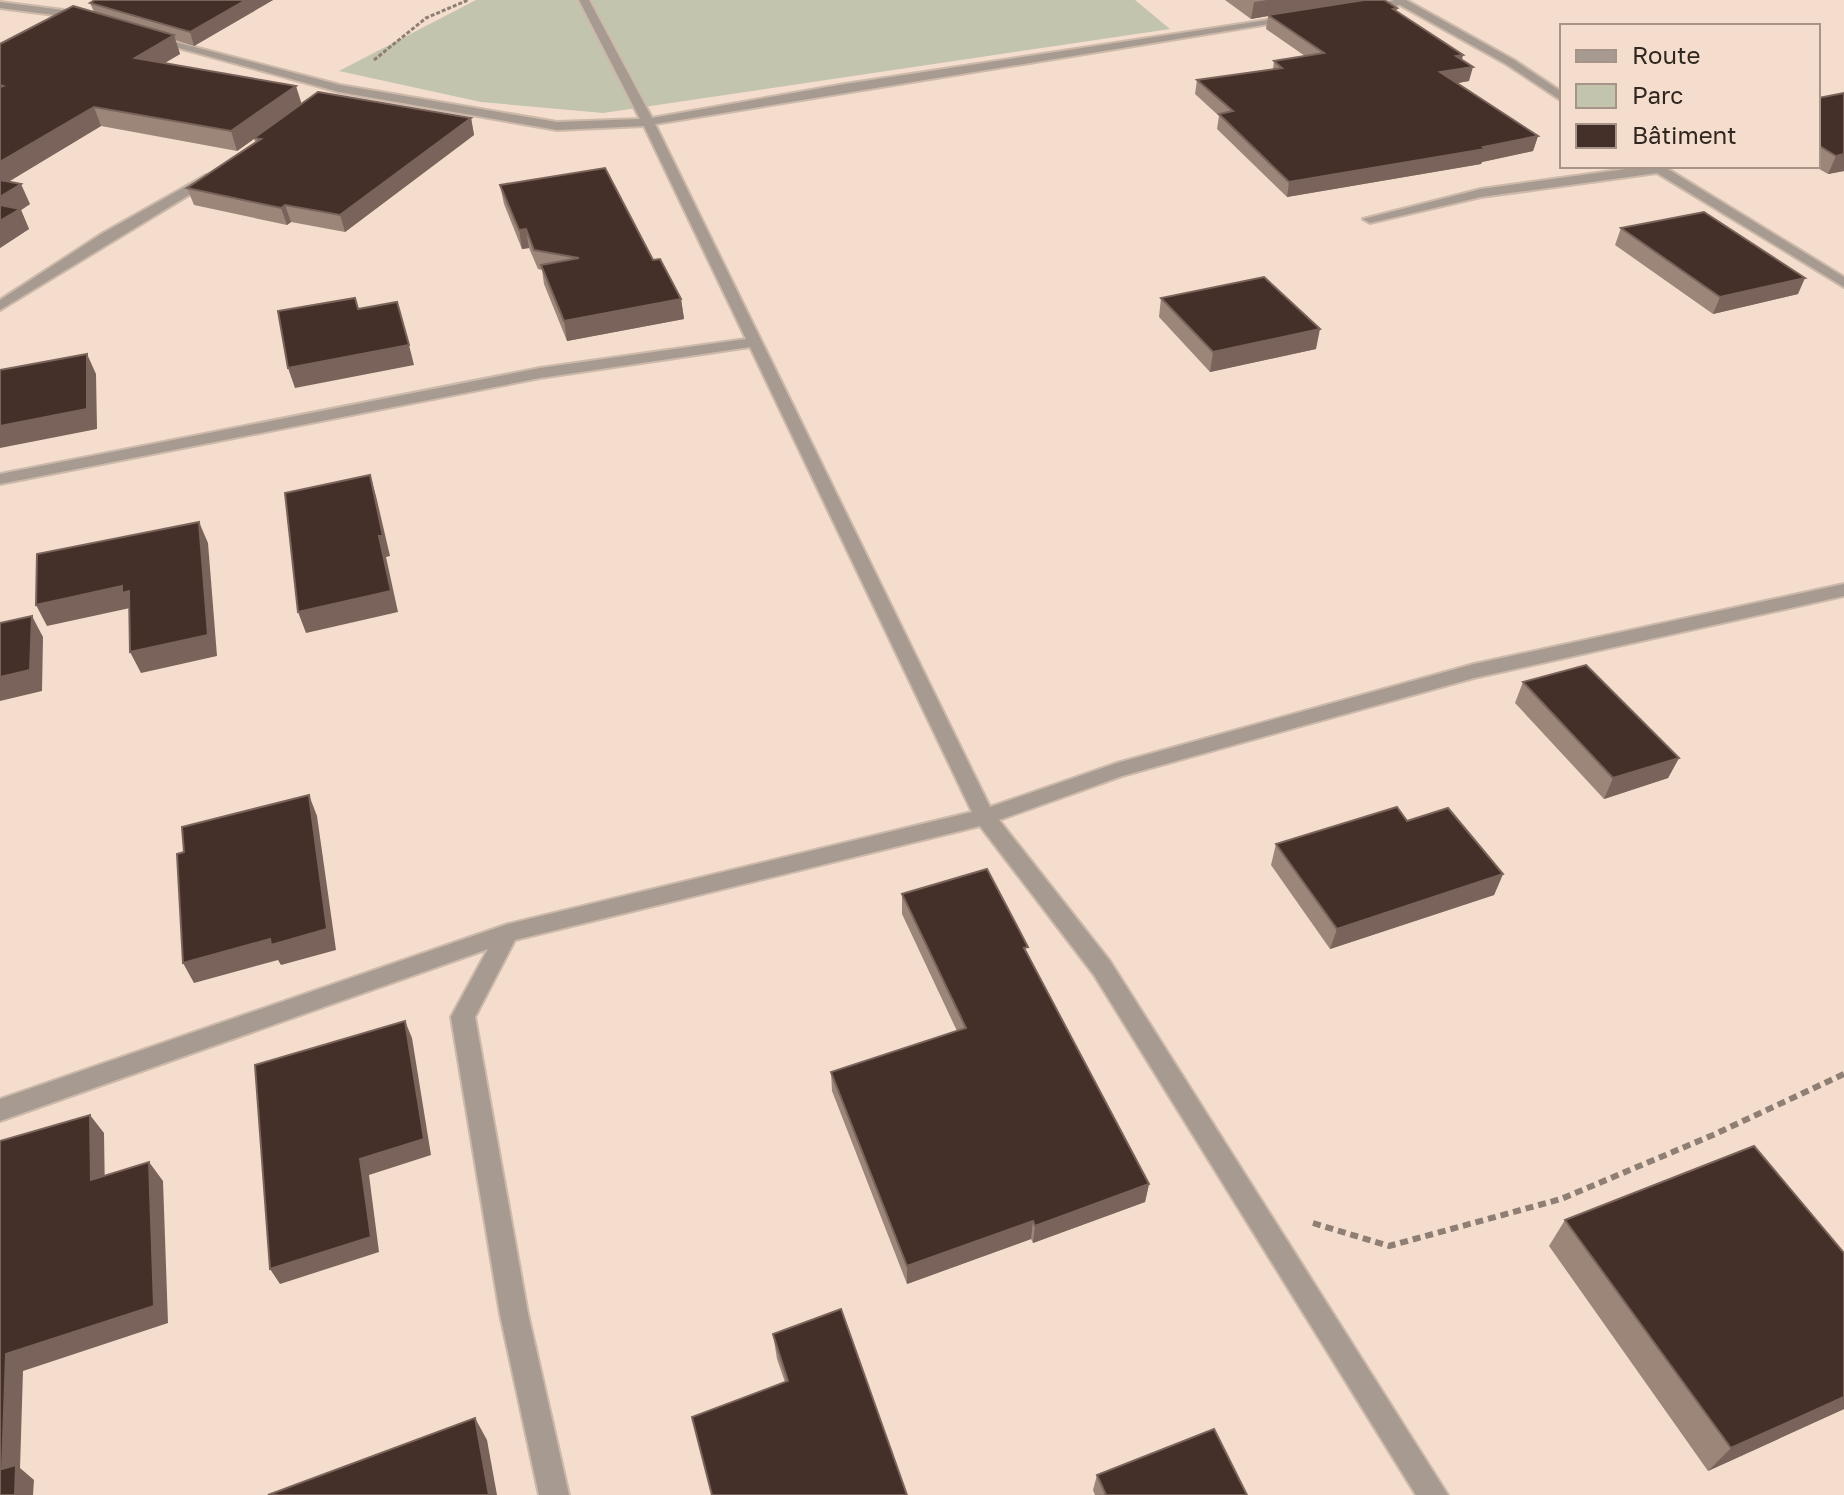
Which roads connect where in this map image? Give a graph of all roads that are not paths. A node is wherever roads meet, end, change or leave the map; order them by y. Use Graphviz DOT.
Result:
graph roads {
  1 [pos="584,0"];
  2 [pos="1401,1"];
  3 [pos="0,5"];
  4 [pos="75,6"];
  5 [pos="1356,9"];
  6 [pos="63,13"];
  7 [pos="1310,16"];
  8 [pos="104,25"];
  9 [pos="38,26"];
  10 [pos="132,33"];
  11 [pos="339,88"];
  12 [pos="1560,96"];
  13 [pos="327,97"];
  14 [pos="648,122"];
  15 [pos="228,167"];
  16 [pos="1656,168"];
  17 [pos="1370,219"];
  18 [pos="1844,283"];
  19 [pos="0,306"];
  20 [pos="753,342"];
  21 [pos="0,479"];
  22 [pos="1844,590"];
  23 [pos="985,817"];
  24 [pos="508,933"];
  25 [pos="0,1110"];
  26 [pos="554,1495"];
  27 [pos="1433,1495"];
  1 -- 14 [label="street"];
  2 -- 5 [label="street"];
  2 -- 12 [label="street"];
  3 -- 6 [label="street"];
  4 -- 6 [label="street"];
  6 -- 8 [label="street"];
  6 -- 9 [label="street"];
  7 -- 14 [label="street"];
  10 -- 11 [label="street"];
  11 -- 13 [label="street"];
  11 -- 14 [label="street"];
  14 -- 20 [label="street"];
  15 -- 19 [label="street"];
  16 -- 17 [label="street"];
  16 -- 18 [label="street"];
  20 -- 21 [label="street"];
  20 -- 23 [label="street"];
  22 -- 23 [label="street"];
  23 -- 24 [label="street"];
  23 -- 27 [label="street"];
  24 -- 25 [label="street"];
  24 -- 26 [label="street"];
}
